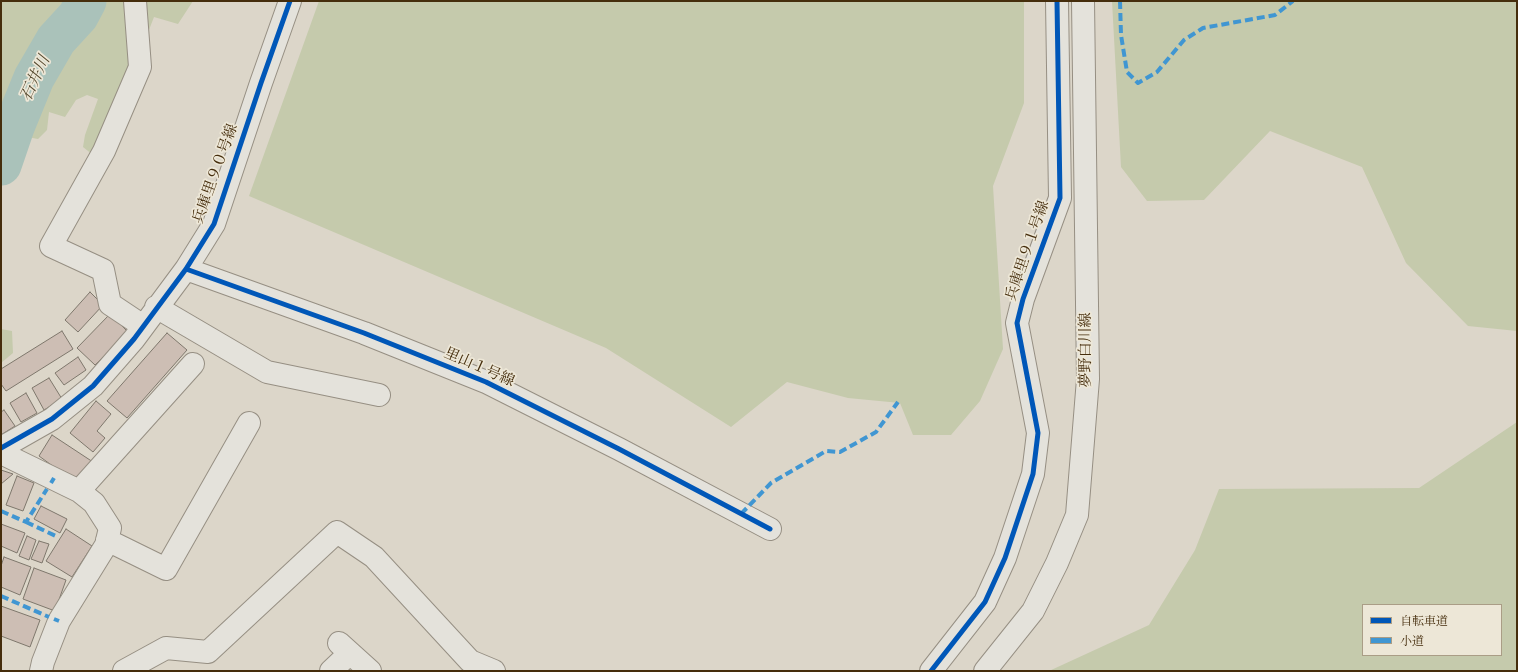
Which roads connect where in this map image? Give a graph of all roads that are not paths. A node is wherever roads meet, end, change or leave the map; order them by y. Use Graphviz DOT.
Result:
graph roads {
  1 [pos="135,1"];
  2 [pos="290,1"];
  3 [pos="1057,1"];
  4 [pos="1083,1"];
  5 [pos="186,269"];
  6 [pos="156,307"];
  7 [pos="143,326"];
  8 [pos="193,364"];
  9 [pos="379,395"];
  10 [pos="248,423"];
  11 [pos="1,448"];
  12 [pos="1,453"];
  13 [pos="79,491"];
  14 [pos="770,529"];
  15 [pos="107,540"];
  16 [pos="42,671"];
  17 [pos="124,671"];
  18 [pos="331,671"];
  19 [pos="370,671"];
  20 [pos="494,671"];
  21 [pos="932,671"];
  22 [pos="985,671"];
  1 -- 7 [label="street"];
  2 -- 5 [label="street, 兵庫里９０号線"];
  3 -- 21 [label="street, 兵庫里９１号線"];
  4 -- 22 [label="street, 夢野白川線"];
  5 -- 6 [label="street, 兵庫里９０号線"];
  5 -- 14 [label="street, 里山１号線"];
  6 -- 7 [label="street, 兵庫里９０号線"];
  6 -- 9 [label="street"];
  7 -- 11 [label="street, 兵庫里９０号線"];
  8 -- 13 [label="street"];
  10 -- 15 [label="street"];
  12 -- 13 [label="street"];
  13 -- 15 [label="street"];
  15 -- 16 [label="street"];
  17 -- 20 [label="street"];
  18 -- 19 [label="street"];
}
